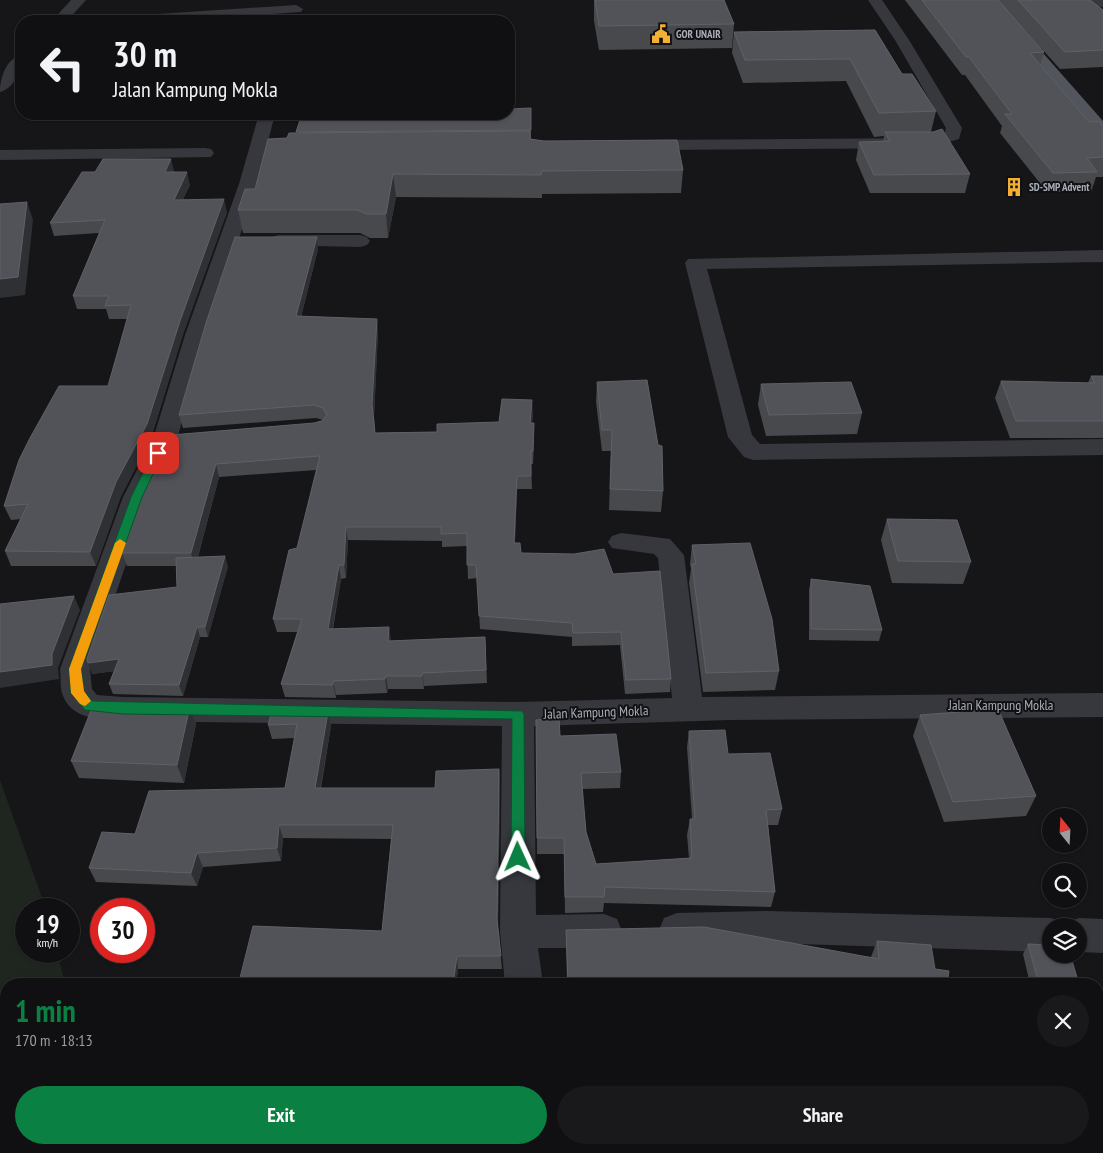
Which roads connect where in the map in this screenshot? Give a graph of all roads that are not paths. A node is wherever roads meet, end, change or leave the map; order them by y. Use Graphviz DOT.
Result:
graph roads {
  1 [pos="79,0"];
  2 [pos="875,0"];
  3 [pos="988,0"];
  4 [pos="296,10"];
  5 [pos="65,15"];
  6 [pos="212,15"];
  7 [pos="902,40"];
  8 [pos="883,41"];
  9 [pos="15,68"];
  10 [pos="0,87"];
  11 [pos="266,120"];
  12 [pos="1103,131"];
  13 [pos="625,145"];
  14 [pos="205,153"];
  15 [pos="0,155"];
  16 [pos="245,241"];
  17 [pos="360,242"];
  18 [pos="1103,256"];
  19 [pos="1103,446"];
  20 [pos="621,542"];
  21 [pos="1103,705"];
  22 [pos="688,709"];
  23 [pos="518,714"];
  24 [pos="518,932"];
  25 [pos="1042,935"];
  26 [pos="1087,936"];
  27 [pos="1103,936"];
  28 [pos="523,978"];
  1 -- 5 [label="street"];
  2 -- 7 [label="street"];
  3 -- 12 [label="main road"];
  4 -- 6 [label="street"];
  7 -- 8 [label="street"];
  7 -- 13 [label="street"];
  9 -- 10 [label="street"];
  11 -- 16 [label="street"];
  14 -- 15 [label="street"];
  16 -- 17 [label="street"];
  16 -- 23 [label="street, Jalan Kampung Mokla"];
  18 -- 19 [label="street"];
  20 -- 22 [label="street"];
  21 -- 22 [label="street, Jalan Kampung Mokla"];
  22 -- 23 [label="street, Jalan Kampung Mokla"];
  23 -- 24 [label="street"];
  24 -- 25 [label="street"];
  24 -- 28 [label="street"];
  26 -- 27 [label="street"];
}
